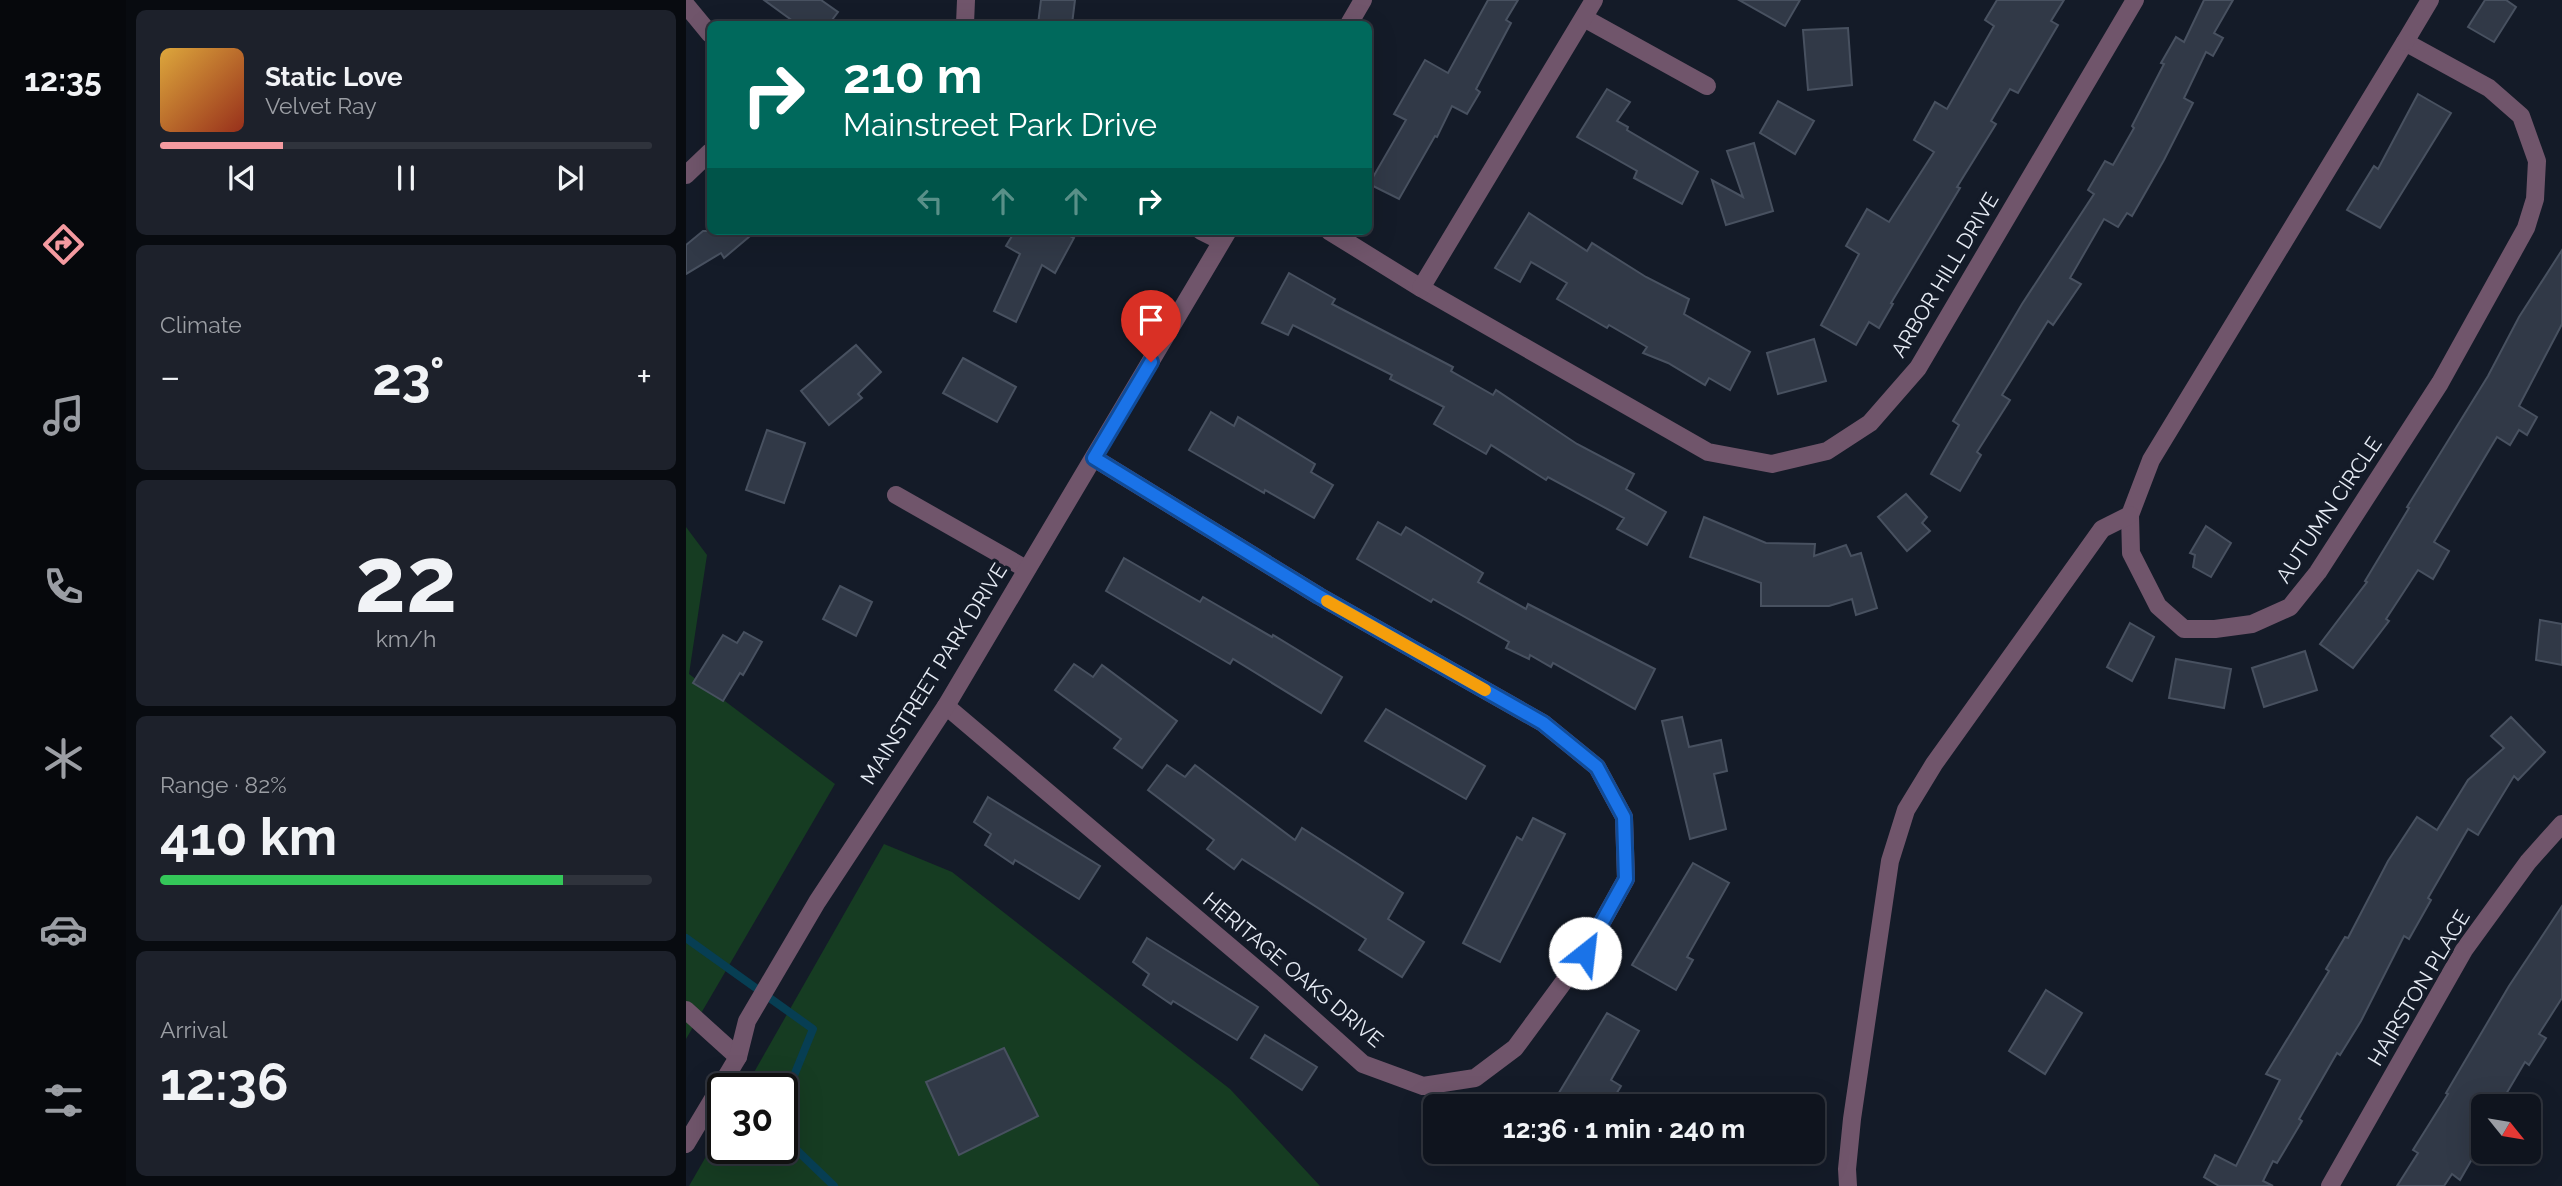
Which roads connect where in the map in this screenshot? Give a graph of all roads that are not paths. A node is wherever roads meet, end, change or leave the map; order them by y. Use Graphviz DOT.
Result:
graph roads {
  1 [pos="966,0"];
  2 [pos="1363,0"];
  3 [pos="1594,0"];
  4 [pos="2135,0"];
  5 [pos="2430,0"];
  6 [pos="686,5"];
  7 [pos="1584,18"];
  8 [pos="965,21"];
  9 [pos="1351,21"];
  10 [pos="707,30"];
  11 [pos="2405,42"];
  12 [pos="1707,86"];
  13 [pos="707,155"];
  14 [pos="686,175"];
  15 [pos="1335,235"];
  16 [pos="1224,236"];
  17 [pos="1421,288"];
  18 [pos="1094,458"];
  19 [pos="896,495"];
  20 [pos="2130,515"];
  21 [pos="1026,569"];
  22 [pos="946,706"];
  23 [pos="2562,824"];
  24 [pos="686,1010"];
  25 [pos="738,1057"];
  26 [pos="686,1144"];
  27 [pos="1848,1186"];
  28 [pos="2330,1186"];
  1 -- 8 [label="street"];
  2 -- 9 [label="street"];
  3 -- 7 [label="street"];
  4 -- 17 [label="street, ARBOR HILL DRIVE"];
  5 -- 11 [label="street, AUTUMN CIRCLE"];
  6 -- 10 [label="street"];
  7 -- 12 [label="street"];
  7 -- 17 [label="street"];
  11 -- 20 [label="street, AUTUMN CIRCLE"];
  11 -- 20 [label="street, AUTUMN CIRCLE"];
  13 -- 14 [label="street"];
  15 -- 17 [label="street, ARBOR HILL DRIVE"];
  16 -- 18 [label="street, MAINSTREET PARK DRIVE"];
  18 -- 21 [label="street, MAINSTREET PARK DRIVE"];
  18 -- 22 [label="street, HERITAGE OAKS DRIVE"];
  19 -- 21 [label="street"];
  20 -- 27 [label="street"];
  21 -- 22 [label="street, MAINSTREET PARK DRIVE"];
  22 -- 25 [label="street, MAINSTREET PARK DRIVE"];
  23 -- 28 [label="street, HAIRSTON PLACE"];
  24 -- 25 [label="street"];
  25 -- 26 [label="street, MAINSTREET PARK DRIVE"];
}
